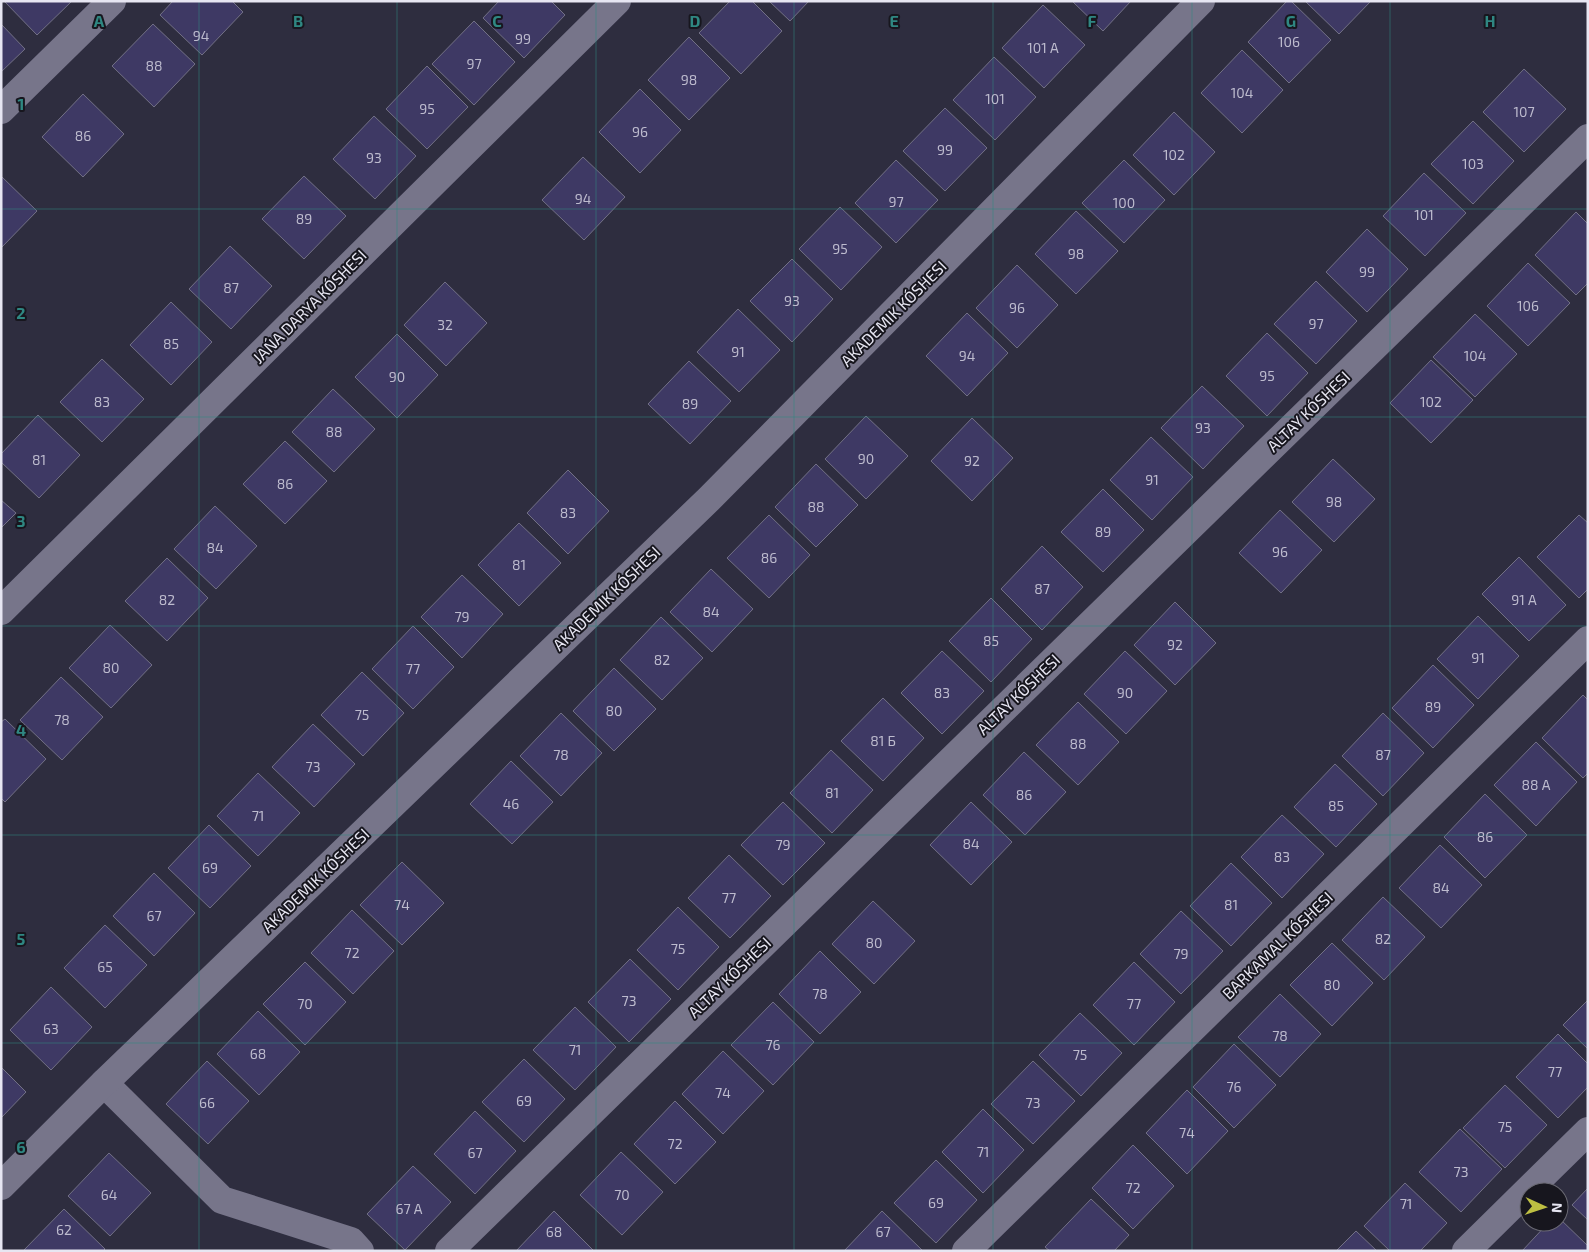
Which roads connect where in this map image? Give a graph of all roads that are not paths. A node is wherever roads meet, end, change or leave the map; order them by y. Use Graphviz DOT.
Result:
graph roads {
  1 [pos="112,1"];
  2 [pos="617,1"];
  3 [pos="1201,1"];
  4 [pos="1,110"];
  5 [pos="1588,138"];
  6 [pos="1,611"];
  7 [pos="1588,640"];
  8 [pos="104,1083"];
  9 [pos="1588,1131"];
  10 [pos="1,1186"];
  11 [pos="360,1251"];
  12 [pos="449,1251"];
  13 [pos="966,1251"];
  14 [pos="1466,1251"];
  1 -- 4 [label="street"];
  2 -- 6 [label="street, JAŃA DARYA KÓSHESI"];
  3 -- 8 [label="street, AKADEMIK KÓSHESI"];
  5 -- 12 [label="street, ALTAY KÓSHESI"];
  7 -- 13 [label="street, BARKAMAL KÓSHESI"];
  8 -- 10 [label="street, AKADEMIK KÓSHESI"];
  8 -- 11 [label="street"];
  9 -- 14 [label="street"];
}
